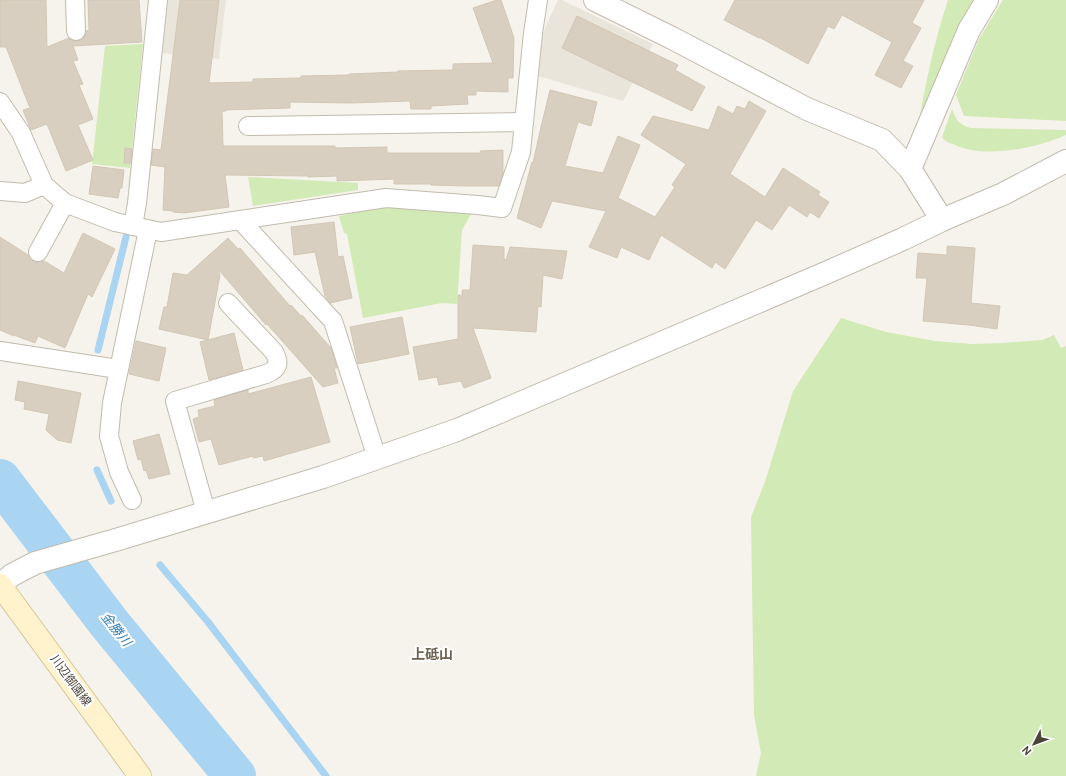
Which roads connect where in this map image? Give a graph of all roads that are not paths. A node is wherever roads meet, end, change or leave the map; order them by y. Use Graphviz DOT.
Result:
graph roads {
  1 [pos="75,0"];
  2 [pos="158,0"];
  3 [pos="538,0"];
  4 [pos="595,0"];
  5 [pos="987,0"];
  6 [pos="76,31"];
  7 [pos="0,102"];
  8 [pos="524,122"];
  9 [pos="248,126"];
  10 [pos="1066,161"];
  11 [pos="910,169"];
  12 [pos="44,185"];
  13 [pos="0,191"];
  14 [pos="65,203"];
  15 [pos="942,220"];
  16 [pos="241,221"];
  17 [pos="141,228"];
  18 [pos="38,252"];
  19 [pos="228,302"];
  20 [pos="0,351"];
  21 [pos="118,369"];
  22 [pos="377,458"];
  23 [pos="132,500"];
  24 [pos="206,512"];
  25 [pos="4,582"];
  26 [pos="140,776"];
  1 -- 6 [label="street"];
  2 -- 17 [label="street"];
  3 -- 8 [label="street"];
  4 -- 11 [label="street"];
  5 -- 11 [label="street"];
  7 -- 12 [label="street"];
  8 -- 9 [label="street"];
  8 -- 16 [label="street"];
  10 -- 15 [label="street"];
  11 -- 15 [label="street"];
  12 -- 13 [label="street"];
  12 -- 14 [label="street"];
  14 -- 17 [label="street"];
  14 -- 18 [label="street"];
  15 -- 22 [label="street"];
  16 -- 17 [label="street"];
  16 -- 22 [label="street"];
  17 -- 21 [label="street"];
  19 -- 24 [label="street"];
  20 -- 21 [label="street"];
  21 -- 23 [label="street"];
  22 -- 24 [label="street"];
  24 -- 25 [label="street"];
  25 -- 26 [label="main road, 川辺御園線"];
}
